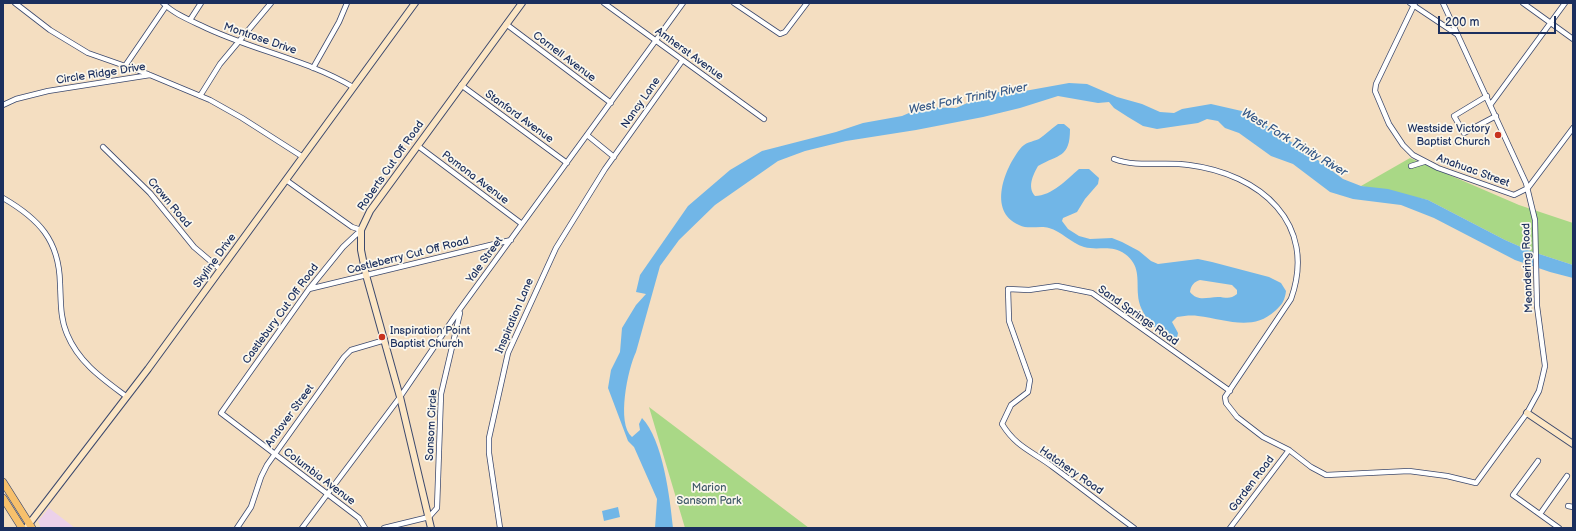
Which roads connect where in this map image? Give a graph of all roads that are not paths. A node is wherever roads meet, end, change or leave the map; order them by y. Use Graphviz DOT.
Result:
graph roads {
  1 [pos="15,3"];
  2 [pos="202,3"];
  3 [pos="271,3"];
  4 [pos="347,3"];
  5 [pos="415,3"];
  6 [pos="522,3"];
  7 [pos="604,3"];
  8 [pos="683,3"];
  9 [pos="734,3"];
  10 [pos="808,3"];
  11 [pos="1443,3"];
  12 [pos="1523,3"];
  13 [pos="1565,3"];
  14 [pos="1413,4"];
  15 [pos="165,5"];
  16 [pos="190,20"];
  17 [pos="1550,23"];
  18 [pos="506,24"];
  19 [pos="1458,36"];
  20 [pos="1573,40"];
  21 [pos="655,41"];
  22 [pos="238,42"];
  23 [pos="682,60"];
  24 [pos="125,66"];
  25 [pos="313,68"];
  26 [pos="150,75"];
  27 [pos="461,85"];
  28 [pos="354,87"];
  29 [pos="200,96"];
  30 [pos="1486,96"];
  31 [pos="611,103"];
  32 [pos="1491,104"];
  33 [pos="3,105"];
  34 [pos="1496,116"];
  35 [pos="764,119"];
  36 [pos="1573,128"];
  37 [pos="587,135"];
  38 [pos="418,146"];
  39 [pos="103,147"];
  40 [pos="303,157"];
  41 [pos="614,157"];
  42 [pos="1114,159"];
  43 [pos="1424,162"];
  44 [pos="567,163"];
  45 [pos="1411,166"];
  46 [pos="286,180"];
  47 [pos="1528,188"];
  48 [pos="3,198"];
  49 [pos="522,224"];
  50 [pos="362,230"];
  51 [pos="511,240"];
  52 [pos="221,270"];
  53 [pos="366,275"];
  54 [pos="309,289"];
  55 [pos="460,309"];
  56 [pos="384,340"];
  57 [pos="1230,391"];
  58 [pos="127,397"];
  59 [pos="400,397"];
  60 [pos="1527,412"];
  61 [pos="221,413"];
  62 [pos="1002,424"];
  63 [pos="1573,444"];
  64 [pos="1289,450"];
  65 [pos="274,454"];
  66 [pos="1538,461"];
  67 [pos="1567,476"];
  68 [pos="3,482"];
  69 [pos="326,494"];
  70 [pos="3,498"];
  71 [pos="1568,506"];
  72 [pos="1573,507"];
  73 [pos="1540,514"];
  74 [pos="429,517"];
  75 [pos="500,526"];
  76 [pos="29,527"];
  77 [pos="22,528"];
  78 [pos="237,528"];
  79 [pos="302,528"];
  80 [pos="365,528"];
  81 [pos="384,528"];
  82 [pos="431,528"];
  83 [pos="1134,528"];
  84 [pos="1230,528"];
  85 [pos="1559,528"];
  1 -- 24 [label="street"];
  2 -- 16 [label="street"];
  3 -- 22 [label="street"];
  4 -- 25 [label="street"];
  5 -- 28 [label="street, Skyline Drive"];
  6 -- 18 [label="street, Roberts Cut Off Road"];
  7 -- 21 [label="street, Amherst Avenue"];
  8 -- 21 [label="street, Yale Street"];
  9 -- 10 [label="street"];
  11 -- 19 [label="street, Meandering Road"];
  12 -- 17 [label="street"];
  13 -- 17 [label="street"];
  14 -- 19 [label="street"];
  14 -- 43 [label="street, Anahuac Street"];
  15 -- 16 [label="street, Montrose Drive"];
  15 -- 24 [label="street"];
  16 -- 22 [label="street, Montrose Drive"];
  17 -- 20 [label="street"];
  17 -- 32 [label="street"];
  18 -- 27 [label="street, Roberts Cut Off Road"];
  18 -- 31 [label="street, Cornell Avenue"];
  19 -- 30 [label="street, Meandering Road"];
  21 -- 23 [label="street, Amherst Avenue"];
  21 -- 31 [label="street, Yale Street"];
  22 -- 25 [label="street, Montrose Drive"];
  22 -- 29 [label="street"];
  23 -- 35 [label="street, Amherst Avenue"];
  23 -- 41 [label="street, Nancy Lane"];
  24 -- 26 [label="street"];
  25 -- 28 [label="street, Montrose Drive"];
  26 -- 29 [label="street, Circle Ridge Drive"];
  26 -- 33 [label="street, Circle Ridge Drive"];
  27 -- 38 [label="street, Roberts Cut Off Road"];
  27 -- 44 [label="street, Stanford Avenue"];
  28 -- 40 [label="street, Skyline Drive"];
  29 -- 40 [label="street, Circle Ridge Drive"];
  30 -- 32 [label="street, Meandering Road"];
  30 -- 34 [label="street"];
  31 -- 37 [label="street, Yale Street"];
  32 -- 34 [label="street, Meandering Road"];
  34 -- 47 [label="street, Meandering Road"];
  36 -- 47 [label="street"];
  37 -- 41 [label="street"];
  37 -- 44 [label="street, Yale Street"];
  38 -- 49 [label="street, Pomona Avenue"];
  38 -- 50 [label="street, Roberts Cut Off Road"];
  39 -- 52 [label="street, Crown Road"];
  40 -- 46 [label="street, Skyline Drive"];
  41 -- 75 [label="street, Inspiration Lane"];
  42 -- 57 [label="street"];
  43 -- 45 [label="street"];
  43 -- 47 [label="street, Anahuac Street"];
  44 -- 49 [label="street, Yale Street"];
  46 -- 50 [label="street"];
  46 -- 52 [label="street, Skyline Drive"];
  47 -- 60 [label="street, Meandering Road"];
  48 -- 58 [label="street"];
  49 -- 51 [label="street, Yale Street"];
  50 -- 53 [label="street, Roberts Cut Off Road"];
  50 -- 54 [label="street, Castlebury Cut Off Road"];
  51 -- 53 [label="street, Castleberry Cut Off Road"];
  51 -- 55 [label="street, Yale Street"];
  52 -- 58 [label="street, Skyline Drive"];
  53 -- 54 [label="street, Castleberry Cut Off Road"];
  53 -- 56 [label="street, Roberts Cut Off Road"];
  54 -- 61 [label="street, Castlebury Cut Off Road"];
  55 -- 59 [label="street, Yale Street"];
  55 -- 74 [label="street, Sansom Circle"];
  56 -- 59 [label="street, Roberts Cut Off Road"];
  56 -- 65 [label="street, Andover Street"];
  57 -- 62 [label="street, Sand Springs Road"];
  57 -- 64 [label="street"];
  58 -- 76 [label="street, Skyline Drive"];
  59 -- 69 [label="street, Yale Street"];
  59 -- 74 [label="street, Roberts Cut Off Road"];
  60 -- 63 [label="street"];
  60 -- 64 [label="street, Meandering Road"];
  61 -- 65 [label="street, Columbia Avenue"];
  62 -- 83 [label="street, Hatchery Road"];
  64 -- 84 [label="street, Garden Road"];
  65 -- 69 [label="street, Columbia Avenue"];
  65 -- 78 [label="street, Andover Street"];
  66 -- 73 [label="street"];
  67 -- 73 [label="street"];
  68 -- 76 [label="main road"];
  69 -- 79 [label="street, Yale Street"];
  69 -- 80 [label="street, Columbia Avenue"];
  70 -- 77 [label="main road"];
  71 -- 72 [label="street"];
  73 -- 85 [label="street"];
  74 -- 81 [label="street"];
  74 -- 82 [label="street, Roberts Cut Off Road"];
}
